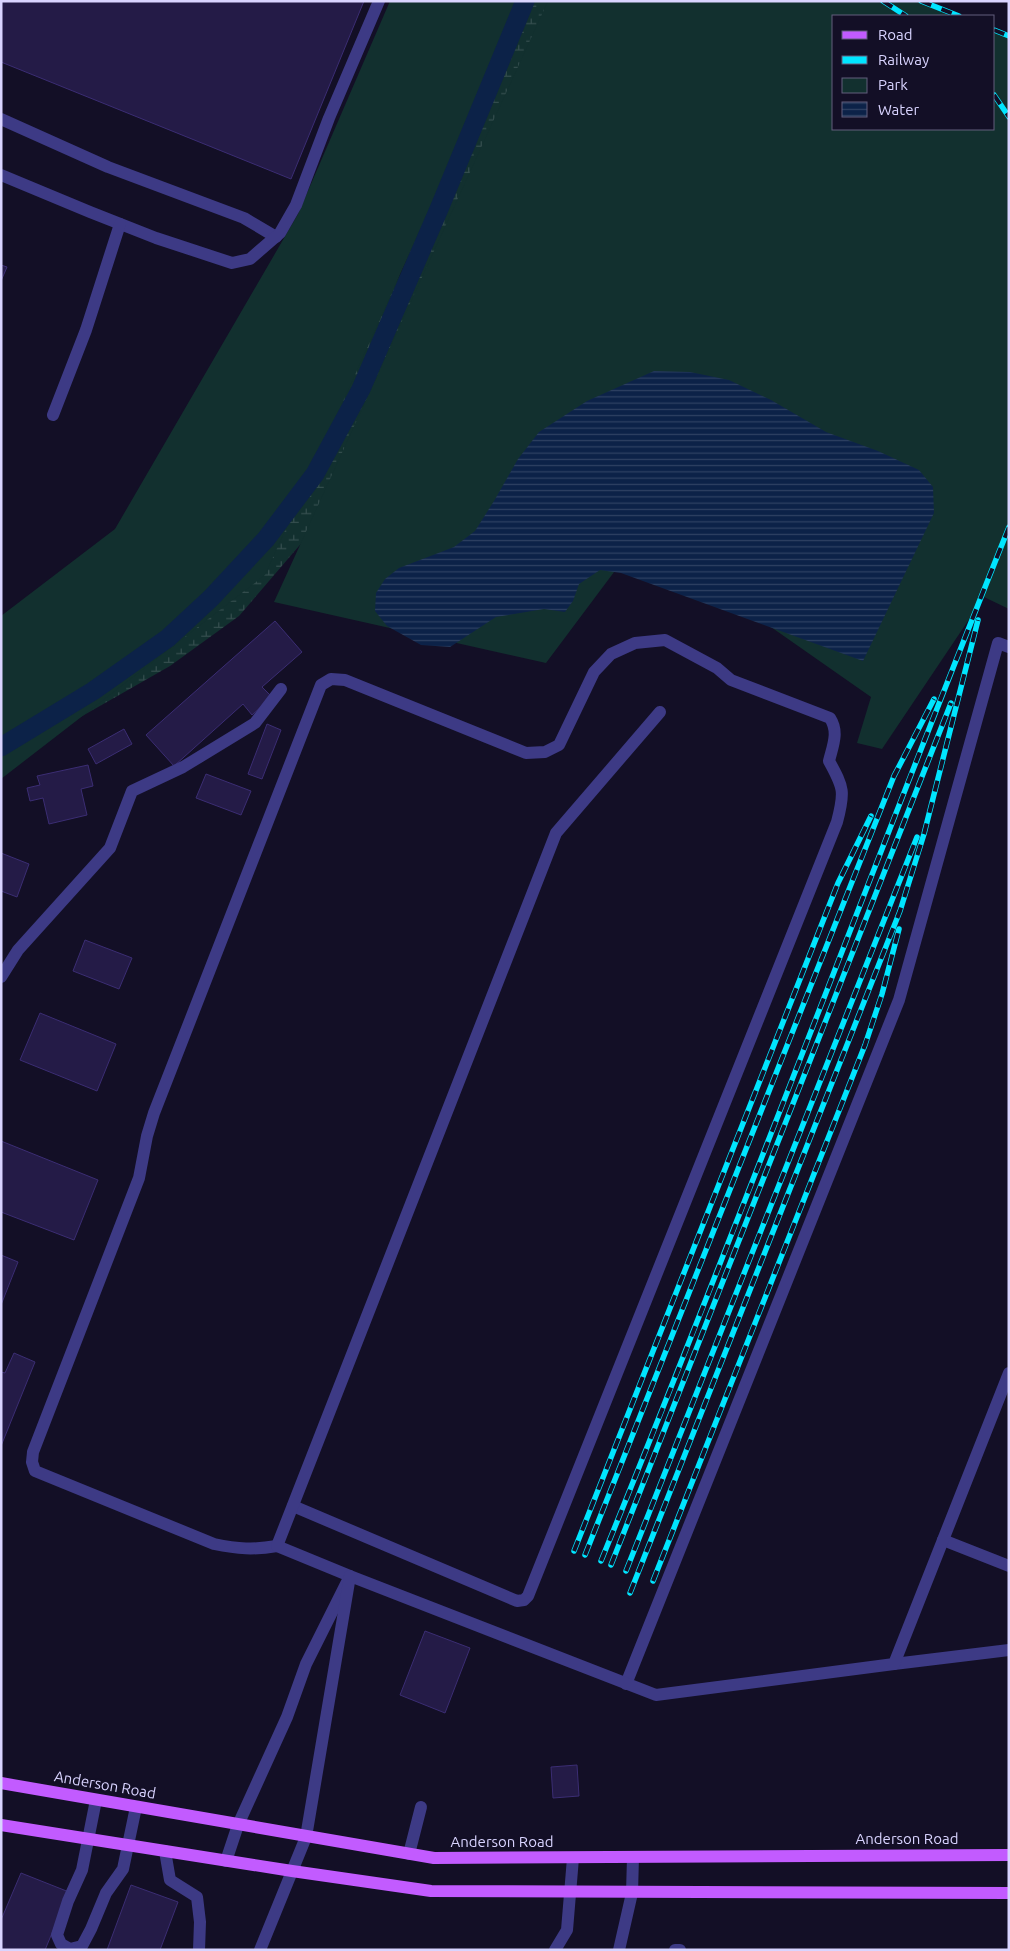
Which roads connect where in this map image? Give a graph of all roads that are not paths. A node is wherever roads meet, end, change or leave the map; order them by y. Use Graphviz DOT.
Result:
graph roads {
  1 [pos="379,1"];
  2 [pos="1,119"];
  3 [pos="1,174"];
  4 [pos="120,224"];
  5 [pos="276,237"];
  6 [pos="53,415"];
  7 [pos="1009,647"];
  8 [pos="281,689"];
  9 [pos="660,712"];
  10 [pos="1,977"];
  11 [pos="1009,1373"];
  12 [pos="293,1506"];
  13 [pos="943,1540"];
  14 [pos="278,1546"];
  15 [pos="1009,1566"];
  16 [pos="350,1576"];
  17 [pos="1009,1650"];
  18 [pos="894,1664"];
  19 [pos="626,1684"];
  20 [pos="1,1783"];
  21 [pos="96,1800"];
  22 [pos="136,1807"];
  23 [pos="421,1807"];
  24 [pos="1,1825"];
  25 [pos="238,1825"];
  26 [pos="306,1837"];
  27 [pos="88,1839"];
  28 [pos="128,1846"];
  29 [pos="165,1851"];
  30 [pos="409,1854"];
  31 [pos="1009,1855"];
  32 [pos="572,1858"];
  33 [pos="633,1858"];
  34 [pos="226,1861"];
  35 [pos="292,1871"];
  36 [pos="571,1892"];
  37 [pos="632,1893"];
  38 [pos="1009,1893"];
  39 [pos="199,1950"];
  40 [pos="260,1950"];
  41 [pos="555,1950"];
  42 [pos="619,1950"];
  43 [pos="675,1950"];
  44 [pos="680,1950"];
  1 -- 5 [label="street"];
  2 -- 5 [label="street"];
  3 -- 4 [label="street"];
  4 -- 5 [label="street"];
  4 -- 6 [label="street"];
  7 -- 19 [label="street"];
  8 -- 10 [label="street"];
  9 -- 12 [label="street"];
  11 -- 13 [label="street"];
  12 -- 14 [label="street"];
  12 -- 14 [label="street"];
  13 -- 15 [label="street"];
  13 -- 18 [label="street"];
  14 -- 16 [label="street"];
  16 -- 19 [label="street"];
  16 -- 25 [label="street"];
  16 -- 26 [label="street"];
  17 -- 18 [label="street"];
  18 -- 19 [label="street"];
  20 -- 21 [label="main road, Anderson Road"];
  21 -- 22 [label="main road, Anderson Road"];
  21 -- 27 [label="street"];
  22 -- 25 [label="main road, Anderson Road"];
  22 -- 28 [label="street"];
  23 -- 30 [label="street"];
  24 -- 27 [label="main road"];
  25 -- 26 [label="main road, Anderson Road"];
  25 -- 34 [label="street"];
  26 -- 30 [label="main road, Anderson Road"];
  26 -- 35 [label="street"];
  27 -- 28 [label="main road"];
  27 -- 28 [label="street"];
  28 -- 29 [label="main road"];
  29 -- 34 [label="main road"];
  29 -- 39 [label="street"];
  30 -- 32 [label="main road, Anderson Road"];
  31 -- 33 [label="main road, Anderson Road"];
  32 -- 33 [label="main road, Anderson Road"];
  32 -- 36 [label="street"];
  33 -- 37 [label="street"];
  34 -- 35 [label="main road"];
  35 -- 36 [label="main road"];
  35 -- 40 [label="street"];
  36 -- 37 [label="main road"];
  36 -- 41 [label="street"];
  37 -- 38 [label="main road"];
  37 -- 42 [label="street"];
  43 -- 44 [label="street"];
}
